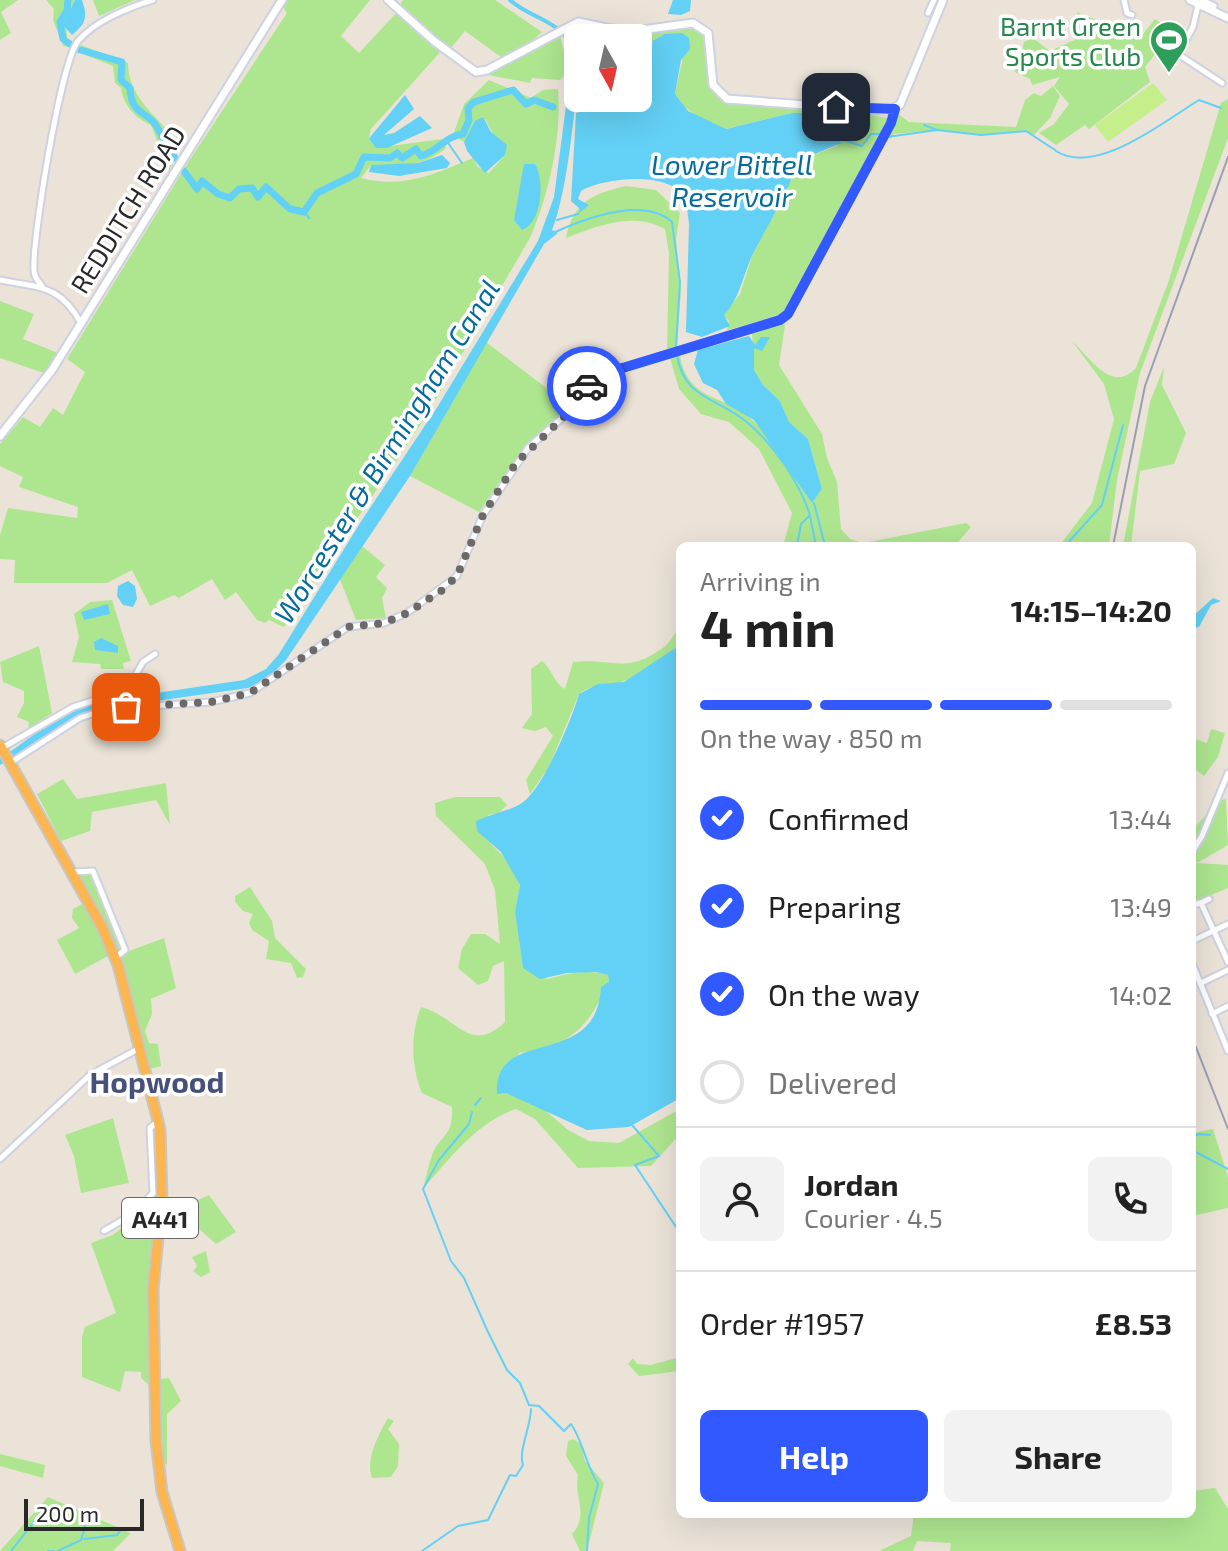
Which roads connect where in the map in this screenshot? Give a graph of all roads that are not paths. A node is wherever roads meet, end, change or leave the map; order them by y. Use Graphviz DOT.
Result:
graph roads {
  1 [pos="153,0"];
  2 [pos="282,0"];
  3 [pos="388,0"];
  4 [pos="934,0"];
  5 [pos="943,0"];
  6 [pos="1124,0"];
  7 [pos="1197,2"];
  8 [pos="928,13"];
  9 [pos="1132,15"];
  10 [pos="1228,18"];
  11 [pos="1222,83"];
  12 [pos="895,109"];
  13 [pos="34,271"];
  14 [pos="0,280"];
  15 [pos="23,282"];
  16 [pos="42,286"];
  17 [pos="81,324"];
  18 [pos="0,436"];
  19 [pos="155,654"];
  20 [pos="2,748"];
  21 [pos="10,762"];
  22 [pos="1228,773"];
  23 [pos="1196,846"];
  24 [pos="73,872"];
  25 [pos="1209,899"];
  26 [pos="1201,903"];
  27 [pos="1196,904"];
  28 [pos="1228,924"];
  29 [pos="1214,931"];
  30 [pos="1196,939"];
  31 [pos="115,958"];
  32 [pos="1228,962"];
  33 [pos="1228,970"];
  34 [pos="1196,972"];
  35 [pos="1201,983"];
  36 [pos="1228,1006"];
  37 [pos="1212,1014"];
  38 [pos="139,1048"];
  39 [pos="1228,1051"];
  40 [pos="0,1159"];
  41 [pos="158,1192"];
  42 [pos="104,1231"];
  43 [pos="180,1551"];
  1 -- 13 [label="street"];
  2 -- 17 [label="main road, REDDITCH ROAD"];
  3 -- 12 [label="main road"];
  4 -- 8 [label="street"];
  5 -- 12 [label="main road"];
  6 -- 9 [label="street"];
  7 -- 10 [label="main road"];
  7 -- 11 [label="street"];
  12 -- 21 [label="street"];
  13 -- 15 [label="street"];
  13 -- 16 [label="street"];
  14 -- 15 [label="street"];
  15 -- 16 [label="street"];
  16 -- 17 [label="street"];
  17 -- 18 [label="main road, REDDITCH ROAD"];
  19 -- 20 [label="street"];
  20 -- 21 [label="highway, A441"];
  21 -- 24 [label="highway, A441"];
  22 -- 23 [label="street"];
  24 -- 31 [label="highway, A441"];
  24 -- 31 [label="street"];
  25 -- 26 [label="street"];
  26 -- 27 [label="street"];
  26 -- 29 [label="street"];
  28 -- 29 [label="street"];
  29 -- 30 [label="street"];
  29 -- 32 [label="street"];
  31 -- 38 [label="highway, A441"];
  33 -- 35 [label="street"];
  34 -- 35 [label="street"];
  35 -- 37 [label="street"];
  36 -- 37 [label="street"];
  37 -- 39 [label="street"];
  38 -- 40 [label="street"];
  38 -- 41 [label="highway, A441"];
  41 -- 42 [label="street"];
  41 -- 43 [label="highway, A441"];
}
